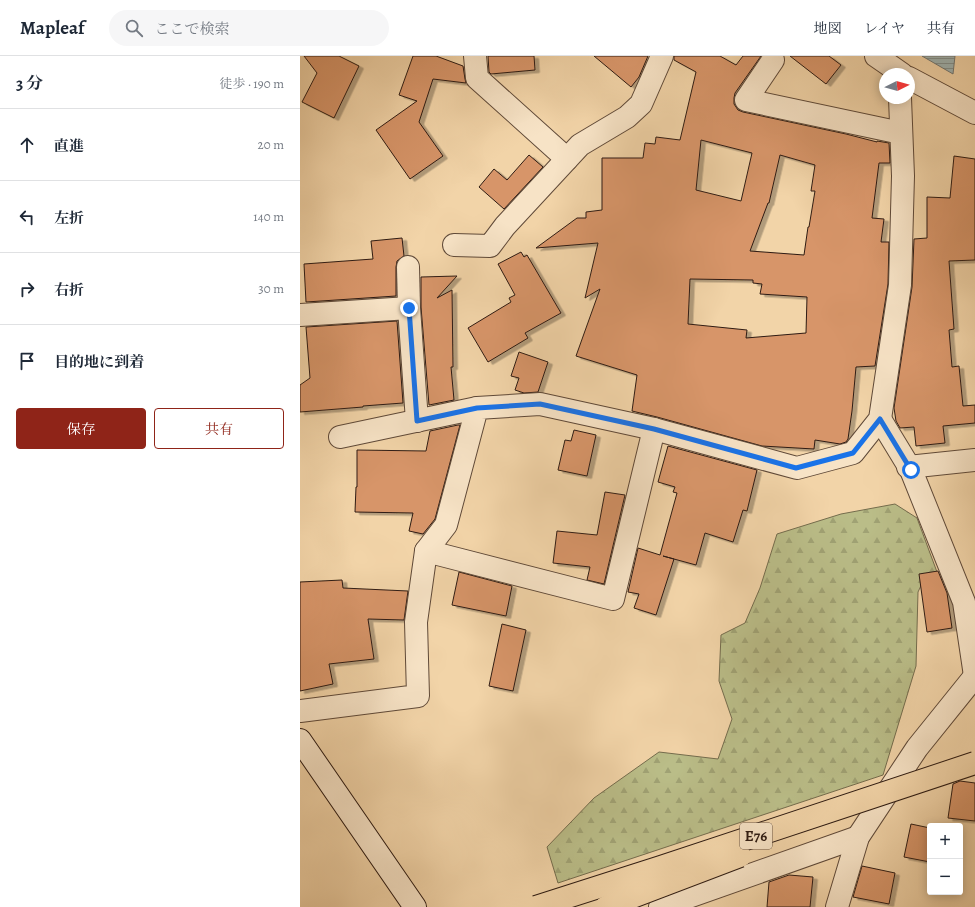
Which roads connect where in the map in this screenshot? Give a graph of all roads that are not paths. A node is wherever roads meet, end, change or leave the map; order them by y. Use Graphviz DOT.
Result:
graph roads {
  1 [pos="475,56"];
  2 [pos="662,56"];
  3 [pos="876,56"];
  4 [pos="773,60"];
  5 [pos="893,68"];
  6 [pos="915,81"];
  7 [pos="900,104"];
  8 [pos="975,113"];
  9 [pos="902,133"];
  10 [pos="568,159"];
  11 [pos="454,245"];
  12 [pos="408,267"];
  13 [pos="409,308"];
  14 [pos="300,315"];
  15 [pos="477,408"];
  16 [pos="880,419"];
  17 [pos="417,421"];
  18 [pos="654,429"];
  19 [pos="340,437"];
  20 [pos="975,460"];
  21 [pos="908,467"];
  22 [pos="426,551"];
  23 [pos="975,676"];
  24 [pos="300,711"];
  25 [pos="300,740"];
  26 [pos="975,763"];
  27 [pos="937,776"];
  28 [pos="858,838"];
  29 [pos="415,907"];
  30 [pos="536,907"];
  31 [pos="606,907"];
  32 [pos="660,907"];
  33 [pos="837,907"];
  1 -- 10 [label="street"];
  2 -- 10 [label="street"];
  3 -- 5 [label="street"];
  4 -- 9 [label="street"];
  6 -- 8 [label="street"];
  7 -- 9 [label="street"];
  9 -- 16 [label="street"];
  10 -- 11 [label="street"];
  12 -- 13 [label="street"];
  13 -- 14 [label="street"];
  13 -- 17 [label="street"];
  15 -- 17 [label="street"];
  15 -- 18 [label="street"];
  15 -- 22 [label="street"];
  16 -- 18 [label="street"];
  16 -- 21 [label="street"];
  17 -- 19 [label="street"];
  18 -- 22 [label="street"];
  20 -- 21 [label="street"];
  21 -- 23 [label="street"];
  22 -- 24 [label="street"];
  23 -- 28 [label="street"];
  25 -- 29 [label="street"];
  26 -- 27 [label="highway, E76, bridge"];
  27 -- 30 [label="highway, E76, bridge"];
  27 -- 31 [label="highway, bridge"];
  28 -- 32 [label="street"];
  28 -- 33 [label="street"];
}
